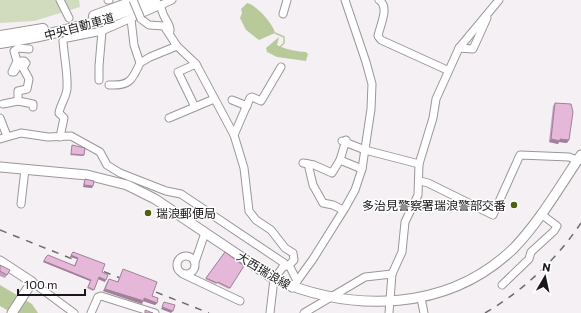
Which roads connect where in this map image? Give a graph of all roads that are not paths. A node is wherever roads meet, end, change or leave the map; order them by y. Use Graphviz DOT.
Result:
graph roads {
  1 [pos="60,0"];
  2 [pos="133,0"];
  3 [pos="137,0"];
  4 [pos="172,0"];
  5 [pos="287,0"];
  6 [pos="345,0"];
  7 [pos="379,0"];
  8 [pos="499,0"];
  9 [pos="158,3"];
  10 [pos="488,13"];
  11 [pos="283,14"];
  12 [pos="68,18"];
  13 [pos="131,19"];
  14 [pos="102,31"];
  15 [pos="169,34"];
  16 [pos="0,36"];
  17 [pos="0,43"];
  18 [pos="177,46"];
  19 [pos="459,48"];
  20 [pos="29,49"];
  21 [pos="140,63"];
  22 [pos="196,64"];
  23 [pos="281,67"];
  24 [pos="447,70"];
  25 [pos="99,80"];
  26 [pos="109,85"];
  27 [pos="214,99"];
  28 [pos="232,100"];
  29 [pos="18,101"];
  30 [pos="1,102"];
  31 [pos="247,106"];
  32 [pos="33,107"];
  33 [pos="195,107"];
  34 [pos="0,118"];
  35 [pos="169,118"];
  36 [pos="234,135"];
  37 [pos="4,137"];
  38 [pos="60,137"];
  39 [pos="365,150"];
  40 [pos="579,157"];
  41 [pos="340,160"];
  42 [pos="420,164"];
  43 [pos="0,167"];
  44 [pos="25,169"];
  45 [pos="362,169"];
  46 [pos="420,181"];
  47 [pos="142,187"];
  48 [pos="21,204"];
  49 [pos="343,210"];
  50 [pos="541,214"];
  51 [pos="205,233"];
  52 [pos="0,261"];
  53 [pos="195,262"];
  54 [pos="286,266"];
  55 [pos="183,274"];
  56 [pos="392,274"];
  57 [pos="274,279"];
  58 [pos="294,284"];
  59 [pos="30,285"];
  60 [pos="502,285"];
  61 [pos="421,298"];
  62 [pos="330,299"];
  63 [pos="240,300"];
  64 [pos="390,308"];
  65 [pos="314,310"];
  66 [pos="141,311"];
  67 [pos="12,313"];
  68 [pos="74,313"];
  69 [pos="92,313"];
  70 [pos="155,313"];
  71 [pos="270,313"];
  72 [pos="304,313"];
  73 [pos="424,313"];
  1 -- 12 [label="street"];
  2 -- 15 [label="street, bridge"];
  3 -- 16 [label="highway, 中央自動車道"];
  4 -- 9 [label="street"];
  5 -- 11 [label="street"];
  6 -- 39 [label="street"];
  7 -- 24 [label="street"];
  8 -- 10 [label="street"];
  9 -- 13 [label="street"];
  9 -- 15 [label="street"];
  9 -- 17 [label="highway, 中央自動車道"];
  10 -- 19 [label="street"];
  10 -- 19 [label="street"];
  13 -- 14 [label="street"];
  13 -- 21 [label="street"];
  14 -- 25 [label="street"];
  14 -- 38 [label="street"];
  15 -- 18 [label="street"];
  18 -- 21 [label="street"];
  18 -- 22 [label="street"];
  19 -- 24 [label="street"];
  20 -- 29 [label="street"];
  21 -- 26 [label="street"];
  22 -- 27 [label="street"];
  22 -- 33 [label="street"];
  23 -- 31 [label="street"];
  24 -- 42 [label="street"];
  27 -- 33 [label="street"];
  27 -- 36 [label="street"];
  28 -- 31 [label="street"];
  29 -- 30 [label="street"];
  29 -- 32 [label="street"];
  31 -- 36 [label="street"];
  33 -- 35 [label="street"];
  34 -- 37 [label="street"];
  36 -- 54 [label="street"];
  37 -- 38 [label="street"];
  38 -- 47 [label="street"];
  39 -- 41 [label="street"];
  39 -- 42 [label="street"];
  39 -- 45 [label="street"];
  40 -- 46 [label="street"];
  40 -- 50 [label="main road, 大西瑞浪線"];
  41 -- 45 [label="street"];
  41 -- 49 [label="street"];
  42 -- 46 [label="street"];
  43 -- 44 [label="main road, 大西瑞浪線"];
  44 -- 47 [label="main road, 大西瑞浪線"];
  44 -- 48 [label="street"];
  45 -- 49 [label="street"];
  46 -- 56 [label="street"];
  47 -- 51 [label="main road, 大西瑞浪線"];
  47 -- 54 [label="street"];
  49 -- 58 [label="street"];
  50 -- 60 [label="street"];
  50 -- 61 [label="main road, 大西瑞浪線"];
  51 -- 53 [label="street"];
  51 -- 57 [label="main road, 大西瑞浪線"];
  52 -- 59 [label="main road"];
  53 -- 55 [label="street"];
  53 -- 55 [label="street"];
  54 -- 57 [label="street"];
  54 -- 58 [label="street"];
  55 -- 63 [label="street"];
  56 -- 62 [label="street"];
  56 -- 64 [label="street"];
  57 -- 58 [label="main road, 大西瑞浪線"];
  57 -- 71 [label="street"];
  58 -- 62 [label="main road, 大西瑞浪線"];
  59 -- 67 [label="main road"];
  59 -- 68 [label="street"];
  61 -- 64 [label="main road, 大西瑞浪線"];
  61 -- 73 [label="street"];
  62 -- 64 [label="main road, 大西瑞浪線"];
  62 -- 65 [label="street"];
  65 -- 72 [label="street"];
  66 -- 69 [label="street"];
  66 -- 70 [label="street"];
}
